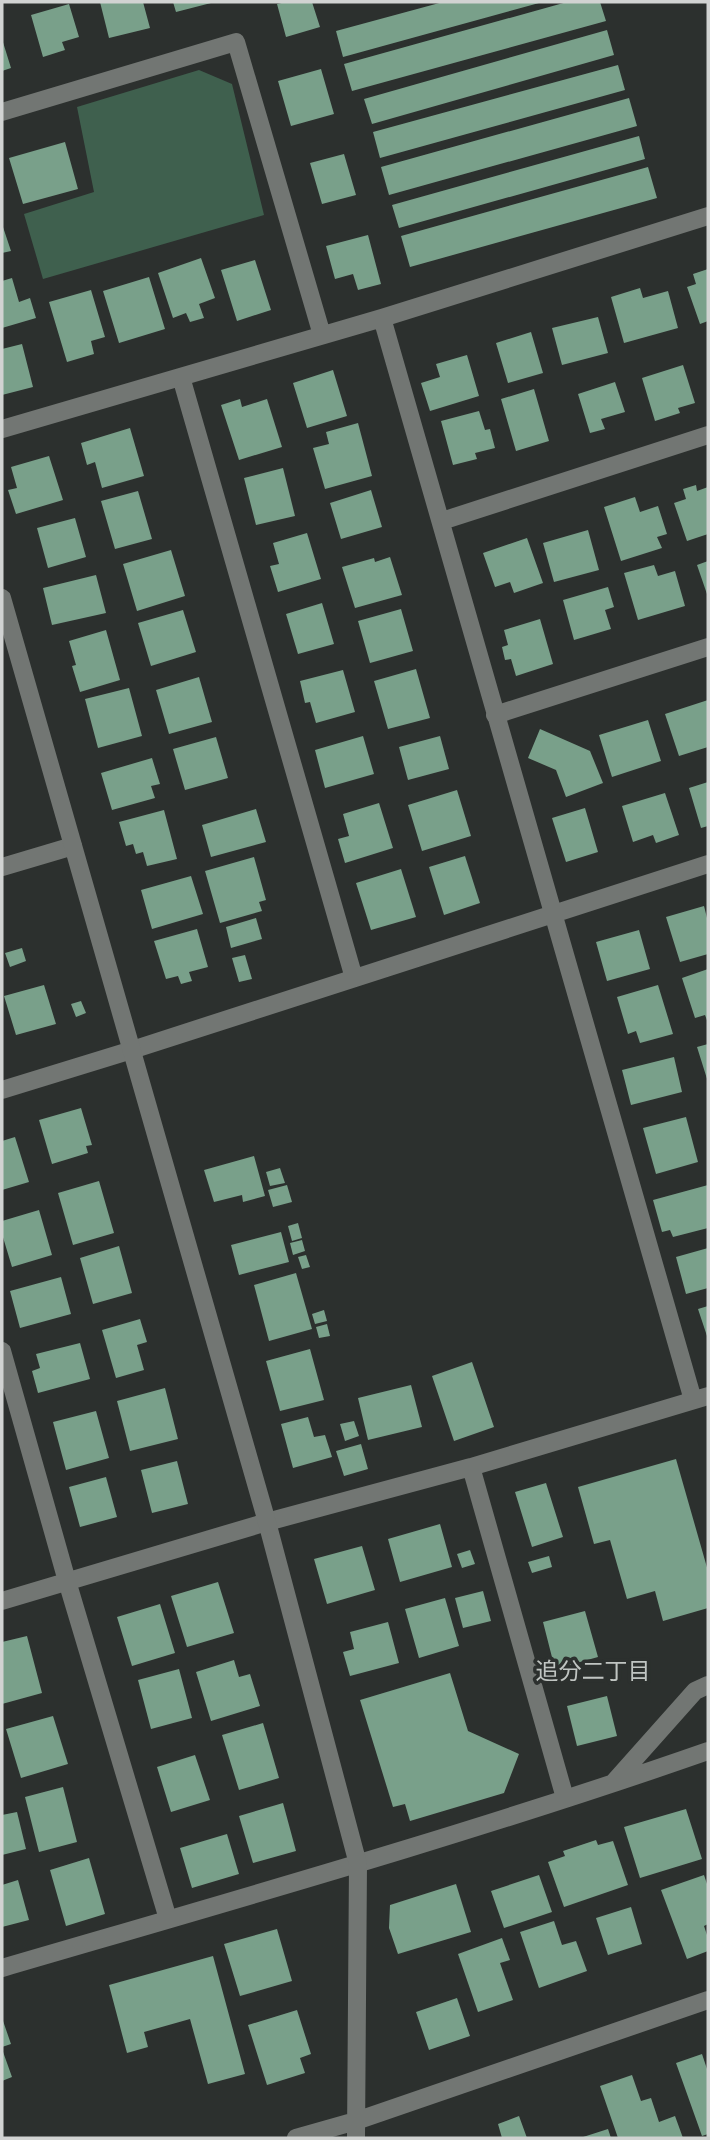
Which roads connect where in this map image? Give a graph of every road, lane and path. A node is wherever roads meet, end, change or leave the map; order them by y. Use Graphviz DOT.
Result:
graph roads {
  1 [pos="2,112"];
  2 [pos="708,216"];
  3 [pos="382,318"];
  4 [pos="322,335"];
  5 [pos="181,377"];
  6 [pos="2,429"];
  7 [pos="708,435"];
  8 [pos="442,521"];
  9 [pos="2,598"];
  10 [pos="708,647"];
  11 [pos="8,650"];
  12 [pos="495,715"];
  13 [pos="73,846"];
  14 [pos="708,864"];
  15 [pos="2,867"];
  16 [pos="553,914"];
  17 [pos="354,978"];
  18 [pos="132,1050"];
  19 [pos="2,1090"];
  20 [pos="2,1351"];
  21 [pos="700,1398"];
  22 [pos="471,1467"];
  23 [pos="267,1522"];
  24 [pos="67,1581"];
  25 [pos="2,1601"];
  26 [pos="708,1685"];
  27 [pos="708,1751"];
  28 [pos="612,1784"];
  29 [pos="565,1798"];
  30 [pos="358,1864"];
  31 [pos="168,1919"];
  32 [pos="2,1968"];
  33 [pos="708,2000"];
  34 [pos="356,2130"];
  35 [pos="296,2138"];
  1 -- 4 [label="street"];
  2 -- 3 [label="street"];
  3 -- 4 [label="street"];
  3 -- 8 [label="street"];
  4 -- 5 [label="street"];
  5 -- 6 [label="street"];
  5 -- 17 [label="street"];
  7 -- 8 [label="street"];
  8 -- 12 [label="street"];
  9 -- 11 [label="street"];
  10 -- 12 [label="street"];
  11 -- 13 [label="street"];
  12 -- 16 [label="street"];
  13 -- 15 [label="street"];
  13 -- 18 [label="street"];
  14 -- 16 [label="street"];
  16 -- 17 [label="street"];
  16 -- 21 [label="street"];
  17 -- 18 [label="street"];
  18 -- 19 [label="street"];
  18 -- 23 [label="street"];
  20 -- 24 [label="street"];
  21 -- 22 [label="street"];
  22 -- 23 [label="street"];
  22 -- 29 [label="street"];
  23 -- 24 [label="street"];
  23 -- 30 [label="street"];
  24 -- 25 [label="street"];
  24 -- 31 [label="street"];
  26 -- 28 [label="street"];
  27 -- 28 [label="street"];
  28 -- 29 [label="street"];
  29 -- 30 [label="street"];
  30 -- 31 [label="street"];
  30 -- 34 [label="street"];
  31 -- 32 [label="street"];
  33 -- 34 [label="street"];
  34 -- 35 [label="street"];
}
